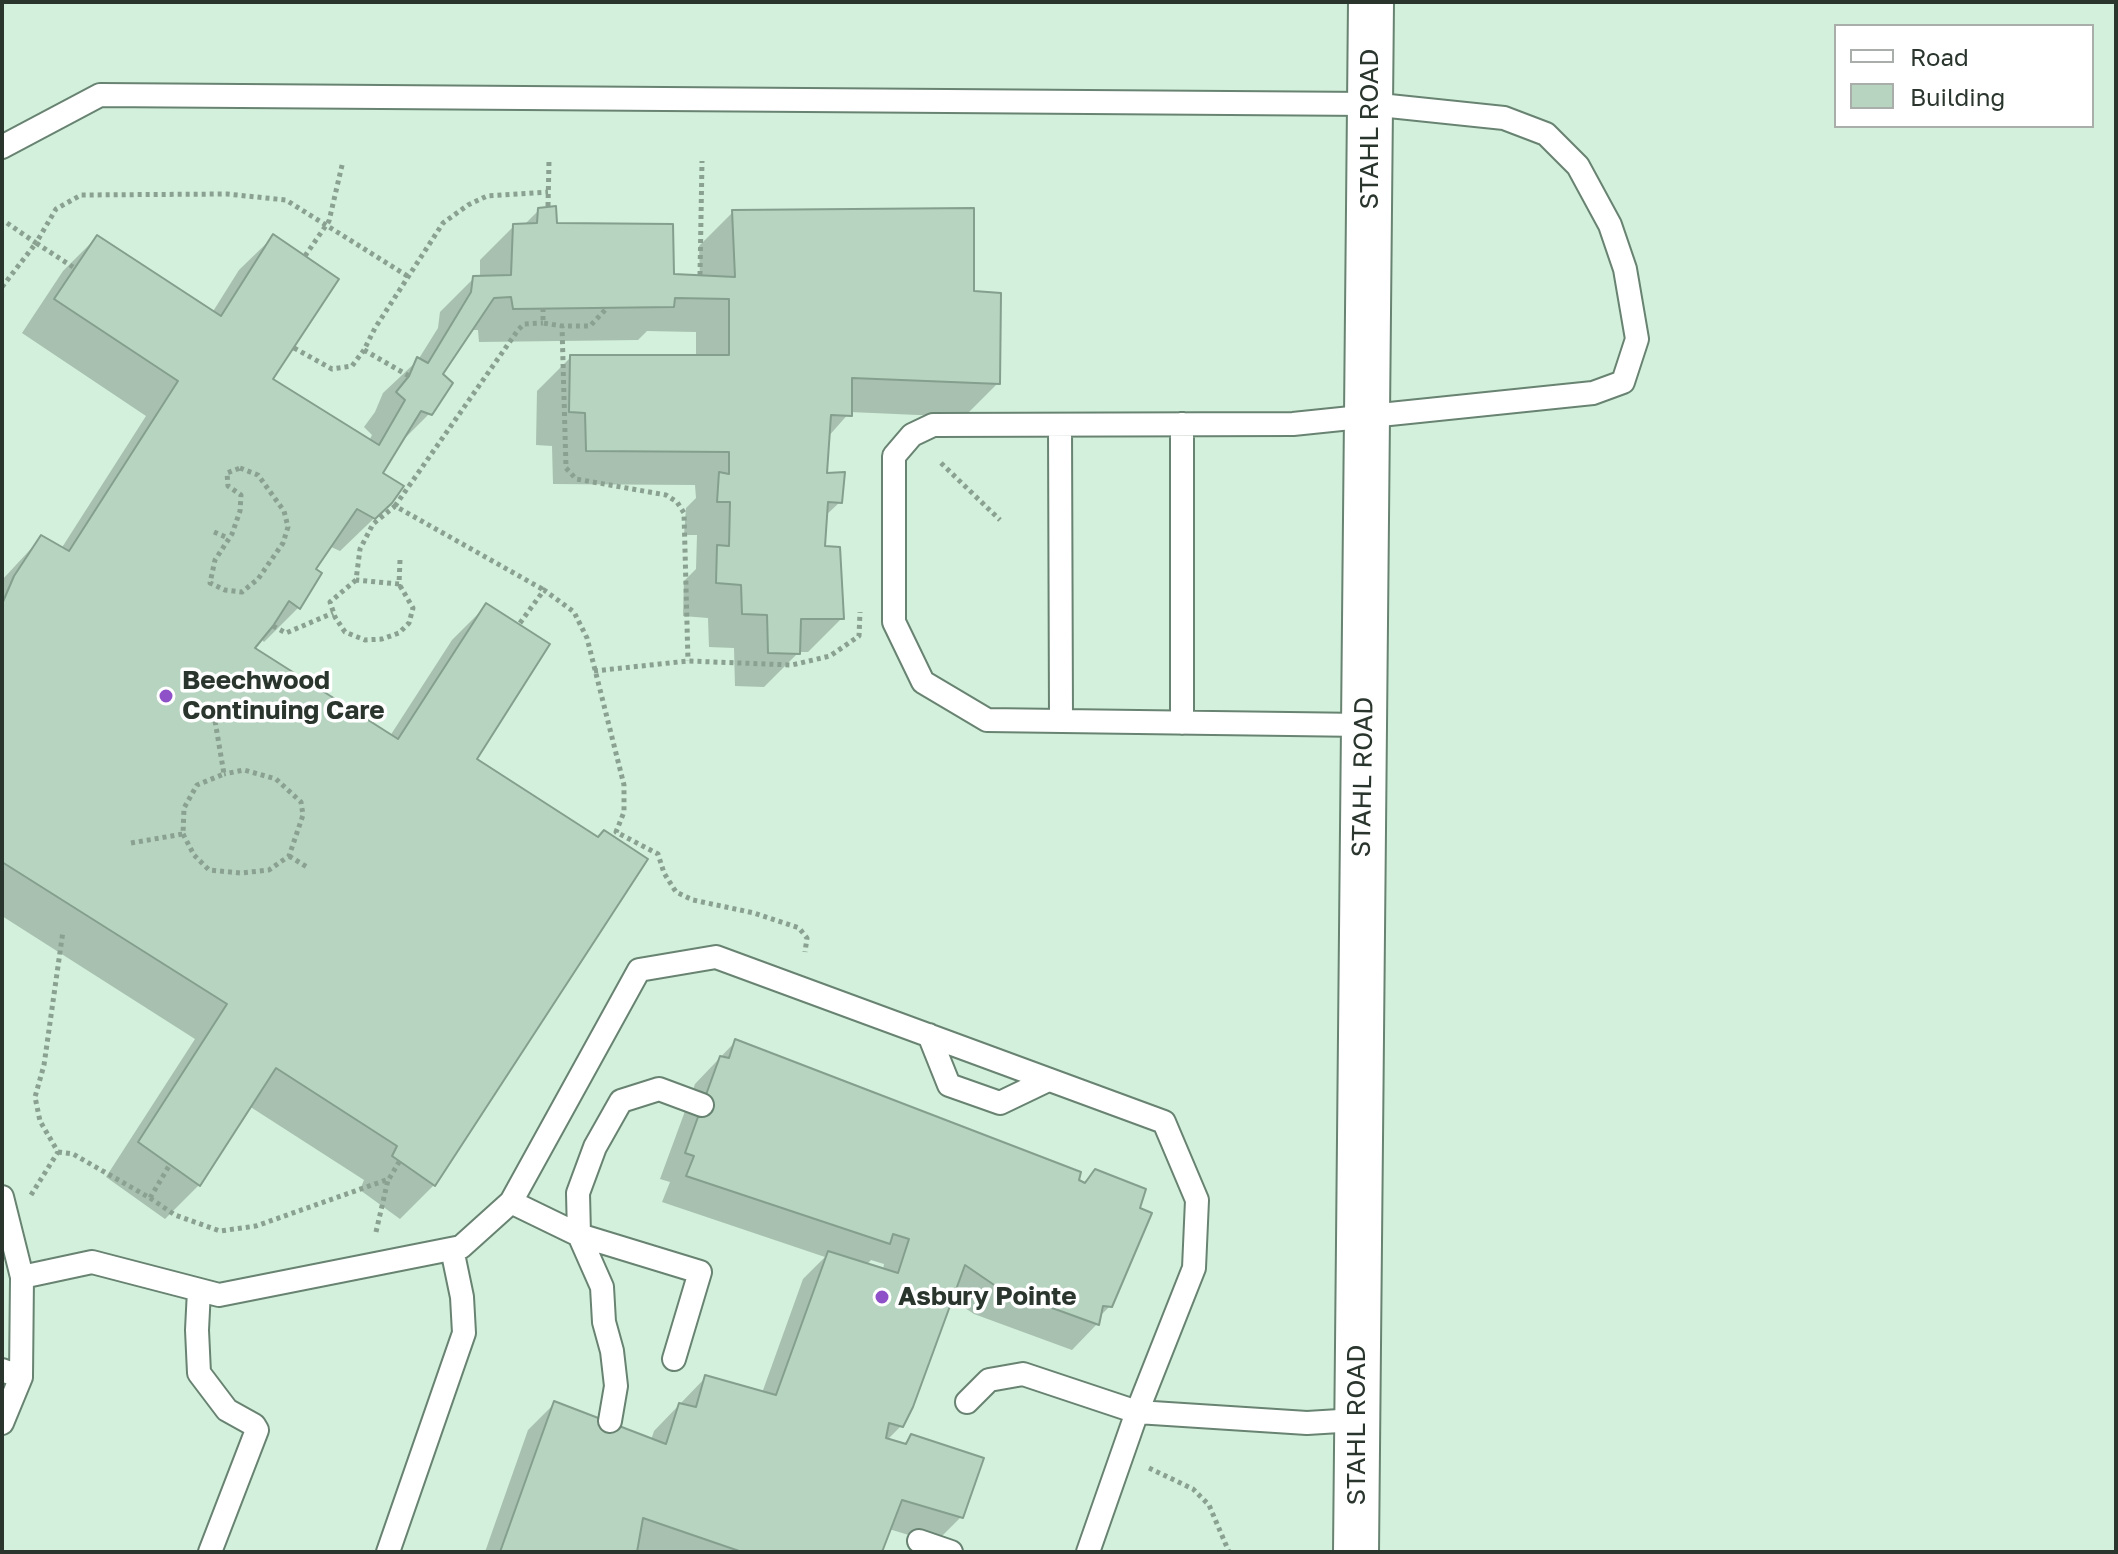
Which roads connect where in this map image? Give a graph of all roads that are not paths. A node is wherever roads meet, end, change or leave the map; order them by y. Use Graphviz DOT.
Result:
graph roads {
  1 [pos="1371,2"];
  2 [pos="1370,104"];
  3 [pos="2,147"];
  4 [pos="1367,417"];
  5 [pos="1182,424"];
  6 [pos="1060,425"];
  7 [pos="1061,720"];
  8 [pos="1182,723"];
  9 [pos="1364,725"];
  10 [pos="929,1035"];
  11 [pos="1048,1080"];
  12 [pos="702,1105"];
  13 [pos="2,1197"];
  14 [pos="511,1202"];
  15 [pos="579,1235"];
  16 [pos="452,1249"];
  17 [pos="22,1277"];
  18 [pos="199,1290"];
  19 [pos="674,1359"];
  20 [pos="12,1373"];
  21 [pos="967,1402"];
  22 [pos="1137,1412"];
  23 [pos="1356,1420"];
  24 [pos="610,1421"];
  25 [pos="2,1423"];
  26 [pos="919,1541"];
  27 [pos="210,1552"];
  28 [pos="388,1552"];
  29 [pos="951,1552"];
  30 [pos="1088,1552"];
  31 [pos="1356,1552"];
  1 -- 2 [label="street, STAHL ROAD"];
  2 -- 3 [label="lane"];
  2 -- 4 [label="street, STAHL ROAD"];
  2 -- 4 [label="lane"];
  4 -- 5 [label="lane"];
  4 -- 9 [label="street, STAHL ROAD"];
  5 -- 6 [label="lane"];
  5 -- 8 [label="lane"];
  6 -- 7 [label="lane"];
  6 -- 7 [label="lane"];
  7 -- 8 [label="lane"];
  8 -- 9 [label="lane"];
  9 -- 23 [label="street, STAHL ROAD"];
  10 -- 11 [label="lane"];
  10 -- 11 [label="lane"];
  10 -- 14 [label="lane"];
  11 -- 22 [label="lane"];
  12 -- 15 [label="lane"];
  13 -- 17 [label="lane"];
  14 -- 15 [label="lane"];
  14 -- 16 [label="lane"];
  15 -- 19 [label="lane"];
  15 -- 24 [label="lane"];
  16 -- 18 [label="lane"];
  16 -- 28 [label="lane"];
  17 -- 18 [label="lane"];
  17 -- 20 [label="lane"];
  18 -- 27 [label="lane"];
  20 -- 25 [label="lane"];
  21 -- 22 [label="lane"];
  22 -- 23 [label="lane"];
  22 -- 30 [label="lane"];
  23 -- 31 [label="street, STAHL ROAD"];
  26 -- 29 [label="lane"];
}
